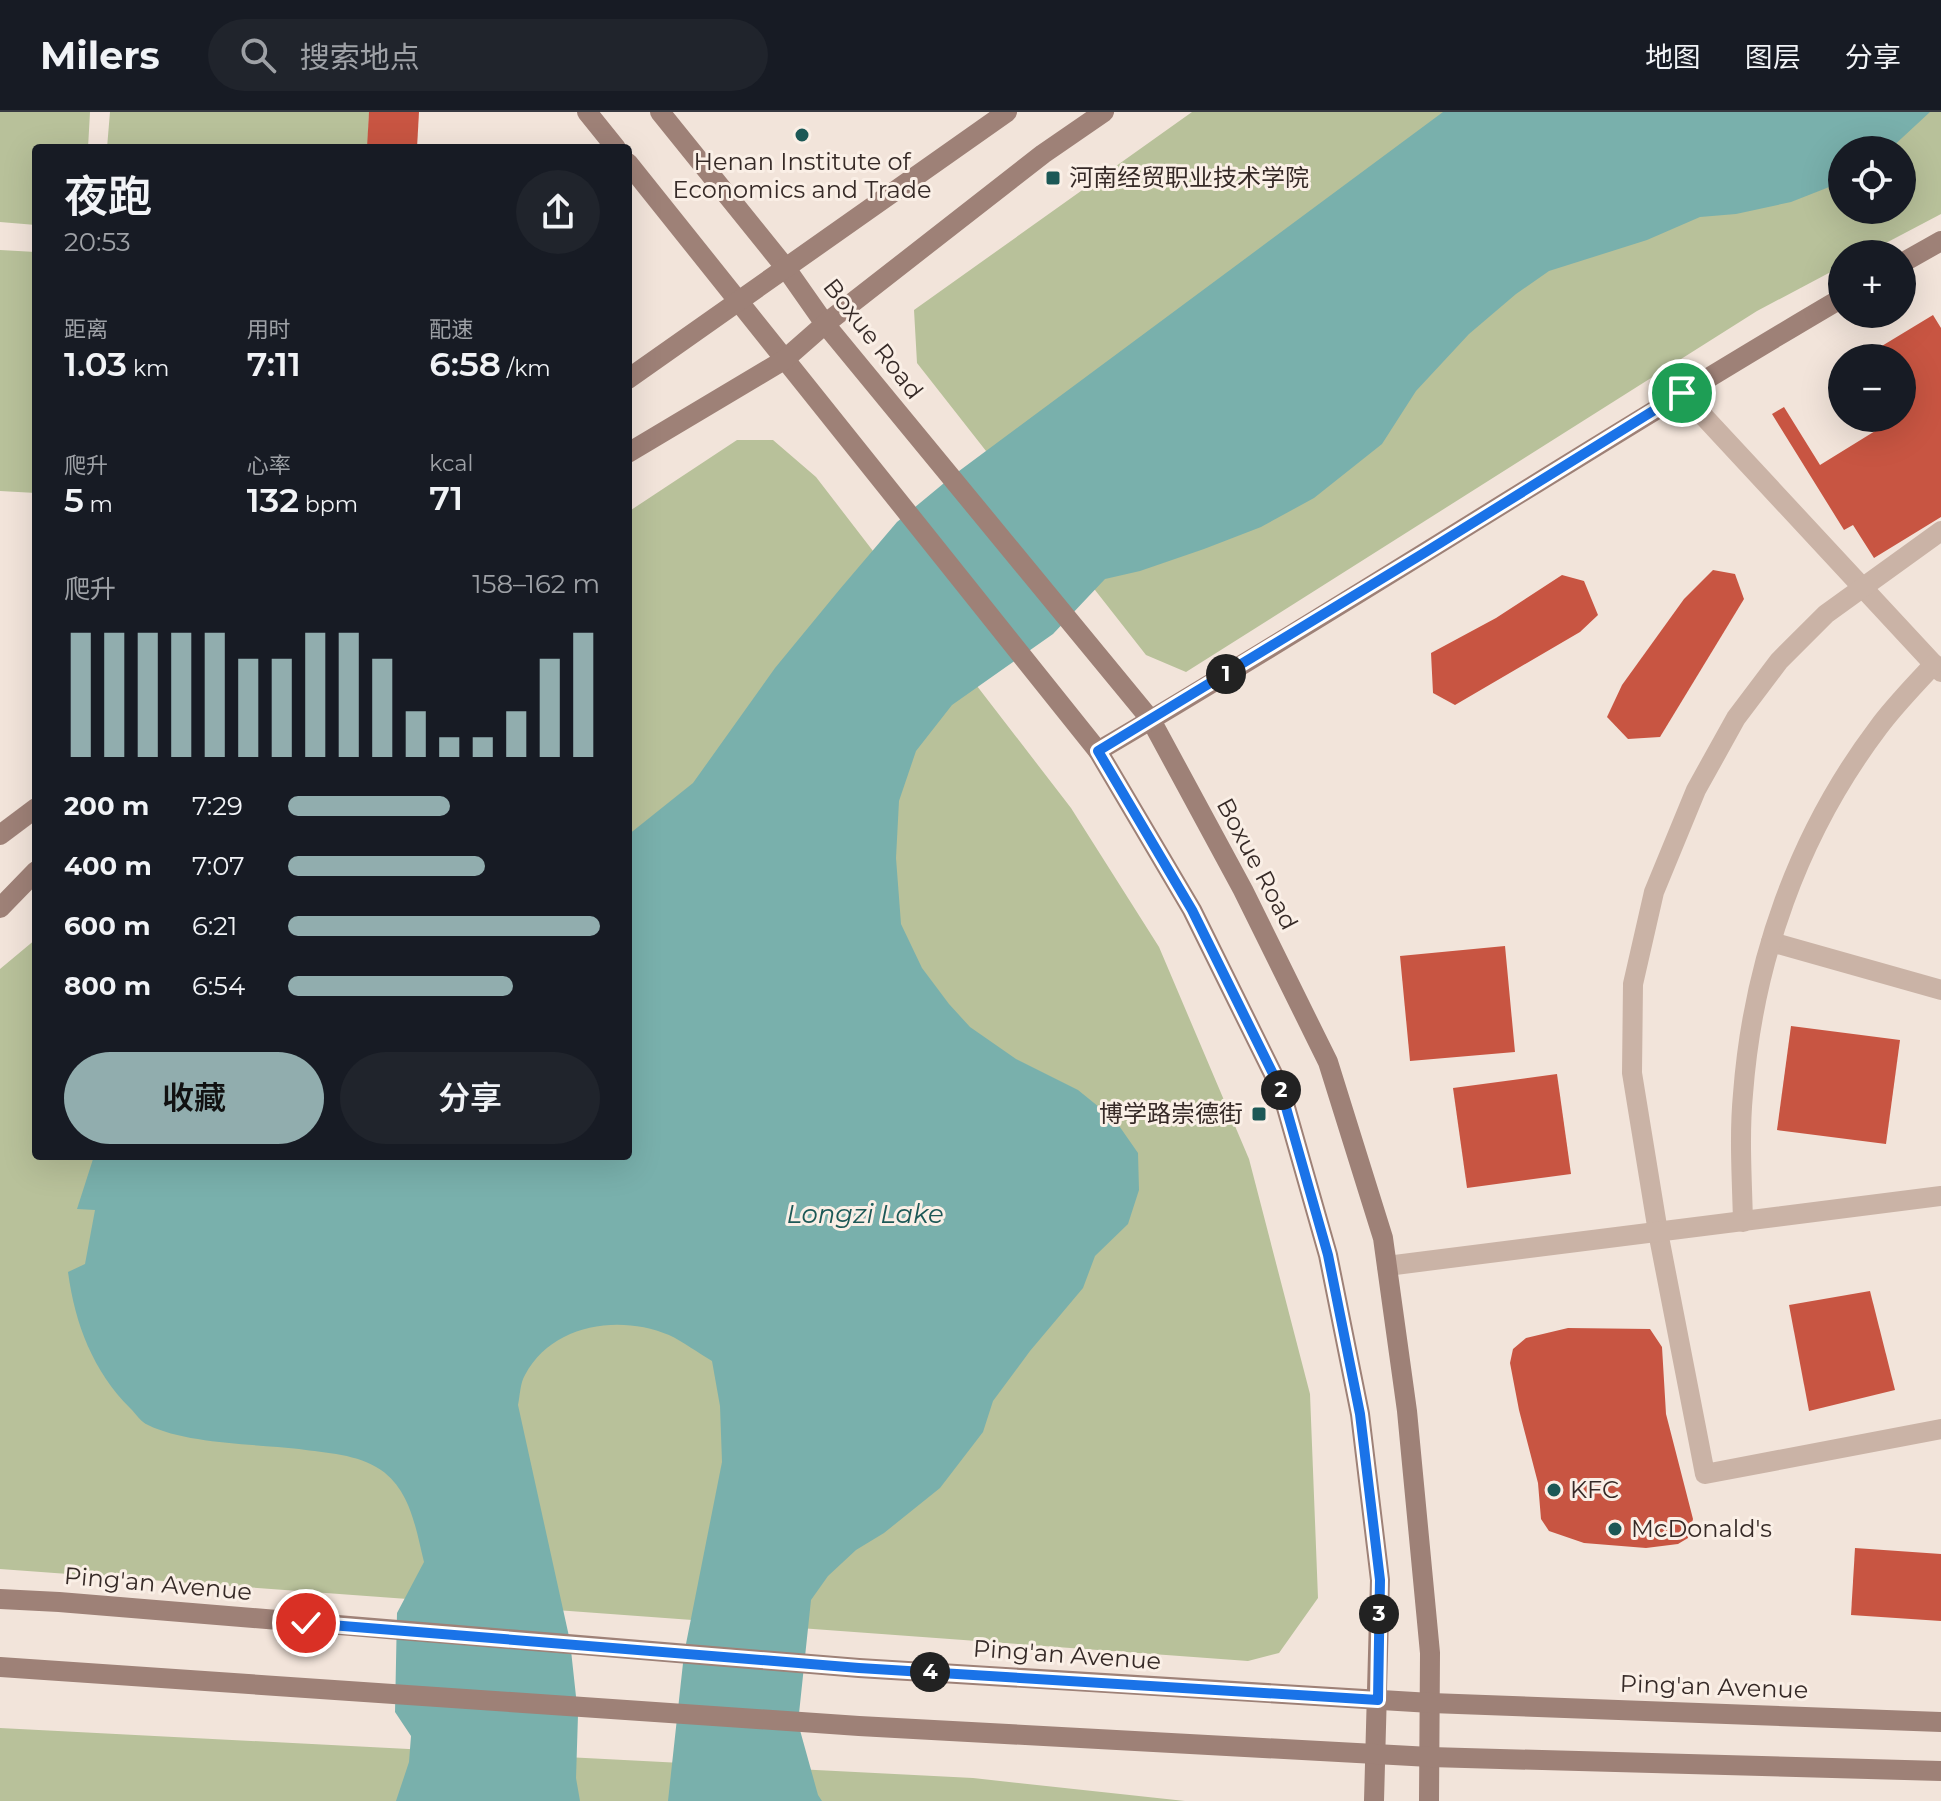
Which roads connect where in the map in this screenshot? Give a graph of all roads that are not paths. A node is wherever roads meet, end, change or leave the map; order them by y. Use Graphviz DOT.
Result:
graph roads {
  1 [pos="587,112"];
  2 [pos="660,112"];
  3 [pos="1007,112"];
  4 [pos="1104,112"];
  5 [pos="613,144"];
  6 [pos="632,168"];
  7 [pos="1941,241"];
  8 [pos="1916,255"];
  9 [pos="785,267"];
  10 [pos="739,300"];
  11 [pos="1828,306"];
  12 [pos="825,324"];
  13 [pos="784,360"];
  14 [pos="632,376"];
  15 [pos="1682,393"];
  16 [pos="632,451"];
  17 [pos="1941,531"];
  18 [pos="1863,585"];
  19 [pos="1937,668"];
  20 [pos="1151,720"];
  21 [pos="1098,751"];
  22 [pos="32,811"];
  23 [pos="0,835"];
  24 [pos="32,875"];
  25 [pos="0,908"];
  26 [pos="1771,942"];
  27 [pos="1941,990"];
  28 [pos="1941,1196"];
  29 [pos="1743,1222"];
  30 [pos="1658,1232"];
  31 [pos="1387,1266"];
  32 [pos="1941,1429"];
  33 [pos="0,1599"];
  34 [pos="0,1667"];
  35 [pos="1378,1700"];
  36 [pos="1431,1703"];
  37 [pos="1941,1722"];
  38 [pos="1375,1754"];
  39 [pos="1430,1757"];
  40 [pos="1941,1771"];
  41 [pos="1374,1801"];
  42 [pos="1429,1801"];
  1 -- 5 [label="main road"];
  2 -- 9 [label="main road, Boxue Road"];
  3 -- 9 [label="main road"];
  4 -- 12 [label="main road"];
  6 -- 10 [label="main road"];
  7 -- 8 [label="main road"];
  9 -- 10 [label="main road"];
  9 -- 12 [label="main road, Boxue Road"];
  10 -- 13 [label="main road"];
  10 -- 14 [label="main road"];
  11 -- 15 [label="main road"];
  12 -- 13 [label="main road"];
  12 -- 20 [label="main road, Boxue Road"];
  13 -- 16 [label="main road"];
  13 -- 21 [label="main road"];
  15 -- 18 [label="street"];
  15 -- 20 [label="main road"];
  17 -- 18 [label="street"];
  18 -- 19 [label="street"];
  18 -- 30 [label="street"];
  19 -- 26 [label="street"];
  20 -- 21 [label="main road"];
  20 -- 31 [label="main road, Boxue Road"];
  21 -- 35 [label="main road"];
  22 -- 23 [label="main road"];
  24 -- 25 [label="main road"];
  26 -- 27 [label="street"];
  26 -- 29 [label="street"];
  28 -- 29 [label="street"];
  29 -- 30 [label="street"];
  30 -- 31 [label="street"];
  30 -- 32 [label="street"];
  31 -- 36 [label="main road, Boxue Road"];
  33 -- 35 [label="main road, Ping'an Avenue"];
  34 -- 38 [label="main road"];
  35 -- 36 [label="main road, Ping'an Avenue"];
  35 -- 38 [label="main road"];
  36 -- 37 [label="main road, Ping'an Avenue"];
  36 -- 39 [label="main road, Boxue Road"];
  38 -- 39 [label="main road"];
  38 -- 41 [label="main road"];
  39 -- 40 [label="main road"];
  39 -- 42 [label="main road, Boxue Road"];
}
